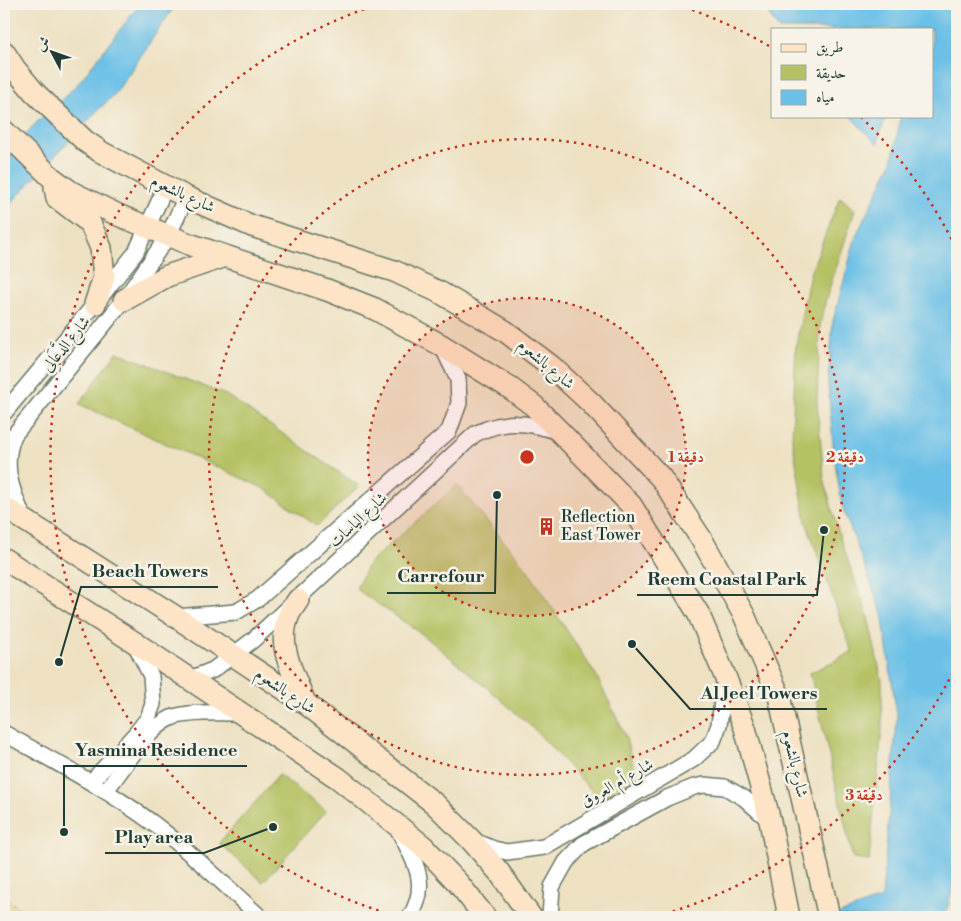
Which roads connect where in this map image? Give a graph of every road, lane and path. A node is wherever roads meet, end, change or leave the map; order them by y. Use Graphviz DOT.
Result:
graph roads {
  1 [pos="9,60"];
  2 [pos="4,131"];
  3 [pos="52,178"];
  4 [pos="166,186"];
  5 [pos="186,197"];
  6 [pos="148,227"];
  7 [pos="168,236"];
  8 [pos="224,257"];
  9 [pos="124,300"];
  10 [pos="95,304"];
  11 [pos="441,344"];
  12 [pos="4,413"];
  13 [pos="560,432"];
  14 [pos="4,507"];
  15 [pos="24,519"];
  16 [pos="4,559"];
  17 [pos="298,600"];
  18 [pos="176,616"];
  19 [pos="134,642"];
  20 [pos="234,656"];
  21 [pos="725,676"];
  22 [pos="190,679"];
  23 [pos="305,703"];
  24 [pos="241,713"];
  25 [pos="4,733"];
  26 [pos="91,782"];
  27 [pos="106,790"];
  28 [pos="770,821"];
  29 [pos="395,823"];
  30 [pos="471,840"];
  31 [pos="549,844"];
  32 [pos="566,862"];
  33 [pos="260,917"];
  34 [pos="410,917"];
  35 [pos="485,917"];
  36 [pos="531,917"];
  37 [pos="550,917"];
  38 [pos="789,917"];
  39 [pos="829,917"];
  1 -- 4 [label="main road, شارع بالشعوم"];
  2 -- 3 [label="main road"];
  3 -- 6 [label="main road"];
  3 -- 10 [label="main road"];
  4 -- 5 [label="main road, شارع بالشعوم"];
  4 -- 6 [label="street, شارع الدَّعَالِى"];
  5 -- 7 [label="street, شارع الدَّعَالِى"];
  5 -- 39 [label="main road, شارع بالشعوم"];
  6 -- 7 [label="main road"];
  6 -- 10 [label="street, شارع الدَّعَالِى"];
  7 -- 8 [label="main road"];
  7 -- 9 [label="street, شارع الدَّعَالِى"];
  8 -- 9 [label="main road"];
  8 -- 11 [label="main road"];
  9 -- 15 [label="street, شارع الدَّعَالِى"];
  10 -- 12 [label="street, شارع الدَّعَالِى"];
  11 -- 13 [label="main road"];
  11 -- 18 [label="street, شارع الياسات"];
  13 -- 17 [label="street, شارع الياسات"];
  13 -- 21 [label="main road"];
  14 -- 15 [label="main road, شارع بالشعوم"];
  15 -- 18 [label="main road, شارع بالشعوم"];
  16 -- 19 [label="main road"];
  17 -- 20 [label="street, شارع الياسات"];
  17 -- 23 [label="main road"];
  18 -- 20 [label="main road, شارع بالشعوم"];
  19 -- 22 [label="main road"];
  19 -- 26 [label="street"];
  20 -- 22 [label="street, شارع الياسات"];
  20 -- 23 [label="main road, شارع بالشعوم"];
  21 -- 28 [label="main road"];
  21 -- 31 [label="street, شارع أم العروق"];
  22 -- 24 [label="main road"];
  23 -- 30 [label="main road, شارع بالشعوم"];
  24 -- 27 [label="street"];
  24 -- 29 [label="main road"];
  25 -- 26 [label="street"];
  26 -- 27 [label="street"];
  27 -- 33 [label="street"];
  28 -- 32 [label="street"];
  28 -- 38 [label="main road"];
  29 -- 34 [label="street"];
  29 -- 35 [label="main road"];
  30 -- 31 [label="street, شارع أم العروق"];
  30 -- 36 [label="main road, شارع بالشعوم"];
  31 -- 32 [label="street"];
  32 -- 37 [label="street"];
}
